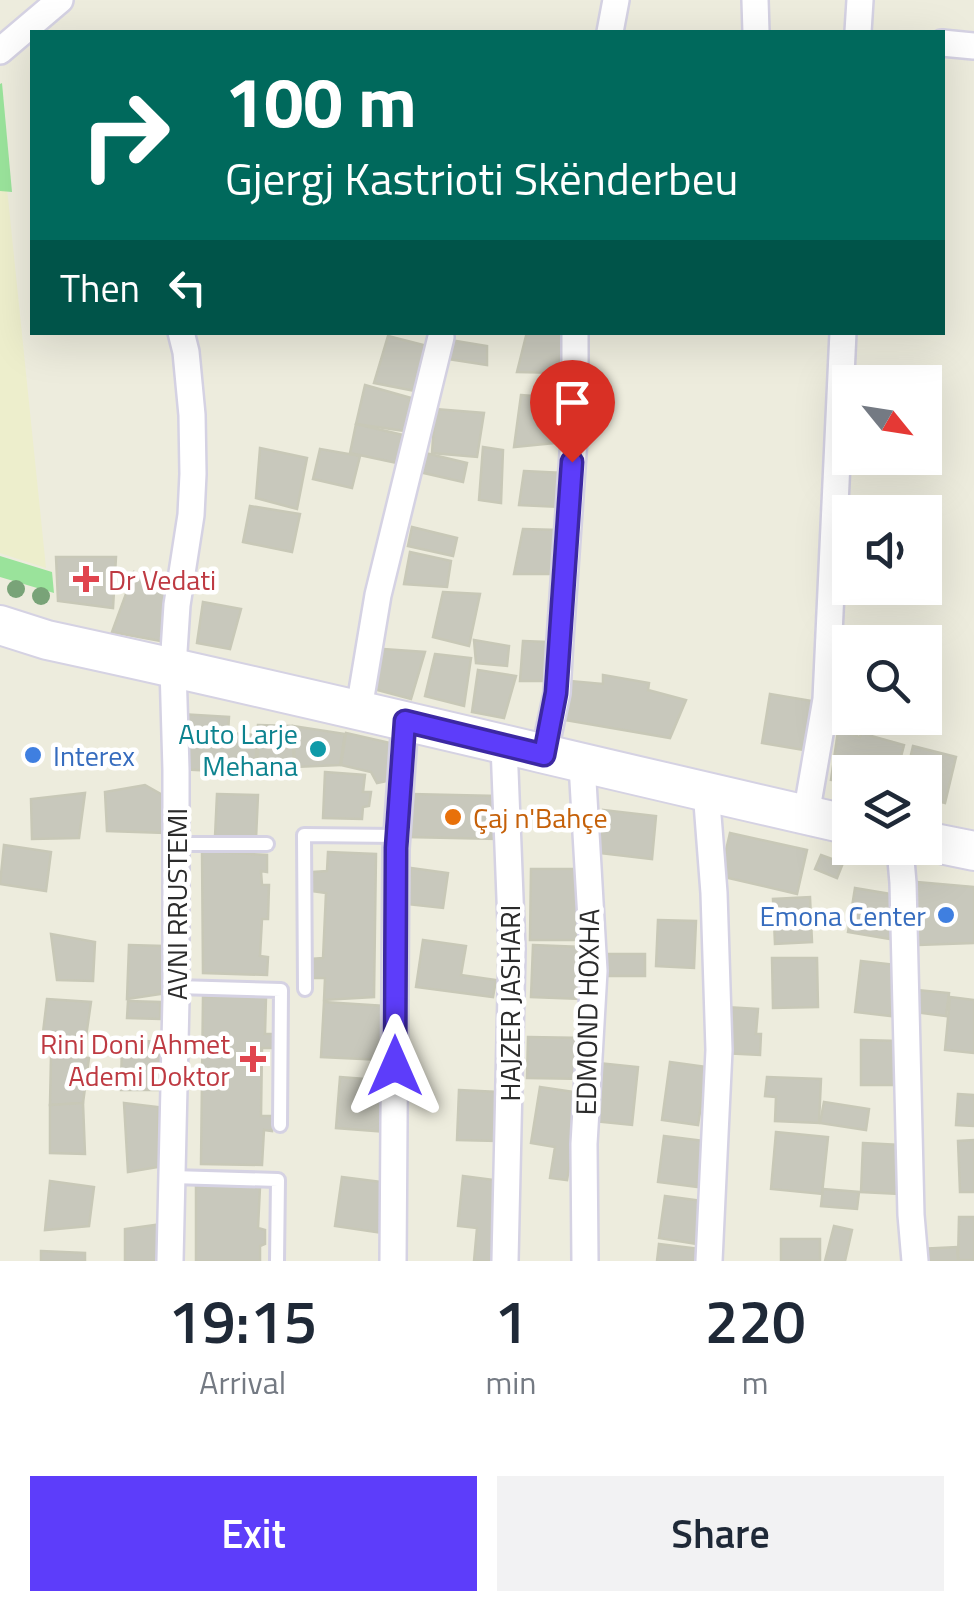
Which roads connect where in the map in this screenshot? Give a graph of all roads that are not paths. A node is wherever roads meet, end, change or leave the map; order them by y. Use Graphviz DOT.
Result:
graph roads {
  1 [pos="60,0"];
  2 [pos="616,0"];
  3 [pos="755,0"];
  4 [pos="860,0"];
  5 [pos="29,10"];
  6 [pos="610,30"];
  7 [pos="756,30"];
  8 [pos="858,30"];
  9 [pos="945,43"];
  10 [pos="974,46"];
  11 [pos="0,51"];
  12 [pos="183,335"];
  13 [pos="575,335"];
  14 [pos="843,335"];
  15 [pos="441,337"];
  16 [pos="0,626"];
  17 [pos="173,667"];
  18 [pos="358,709"];
  19 [pos="405,721"];
  20 [pos="504,746"];
  21 [pos="544,755"];
  22 [pos="582,764"];
  23 [pos="706,790"];
  24 [pos="806,815"];
  25 [pos="832,821"];
  26 [pos="396,836"];
  27 [pos="176,844"];
  28 [pos="267,844"];
  29 [pos="942,844"];
  30 [pos="974,851"];
  31 [pos="901,865"];
  32 [pos="176,987"];
  33 [pos="305,989"];
  34 [pos="280,1125"];
  35 [pos="172,1177"];
  36 [pos="170,1261"];
  37 [pos="277,1261"];
  38 [pos="393,1261"];
  39 [pos="505,1261"];
  40 [pos="585,1261"];
  41 [pos="709,1261"];
  42 [pos="915,1261"];
  1 -- 5 [label="street"];
  2 -- 6 [label="street"];
  3 -- 7 [label="street"];
  4 -- 8 [label="street"];
  5 -- 11 [label="street"];
  9 -- 10 [label="street"];
  12 -- 17 [label="street, AVNI RRUSTEMI"];
  13 -- 21 [label="street"];
  14 -- 24 [label="street"];
  15 -- 18 [label="street"];
  16 -- 17 [label="street"];
  17 -- 18 [label="street"];
  17 -- 27 [label="street, AVNI RRUSTEMI"];
  18 -- 19 [label="street"];
  19 -- 20 [label="street"];
  19 -- 26 [label="street"];
  20 -- 21 [label="street"];
  20 -- 39 [label="street, HAJZER JASHARI"];
  21 -- 22 [label="street"];
  22 -- 23 [label="street"];
  22 -- 40 [label="street, EDMOND HOXHA"];
  23 -- 24 [label="street"];
  23 -- 41 [label="street"];
  24 -- 25 [label="street"];
  26 -- 33 [label="lane"];
  26 -- 38 [label="street"];
  27 -- 28 [label="lane"];
  27 -- 32 [label="street, AVNI RRUSTEMI"];
  29 -- 30 [label="street"];
  31 -- 42 [label="street"];
  32 -- 34 [label="lane"];
  32 -- 35 [label="street, AVNI RRUSTEMI"];
  35 -- 36 [label="street, AVNI RRUSTEMI"];
  35 -- 37 [label="lane"];
}
